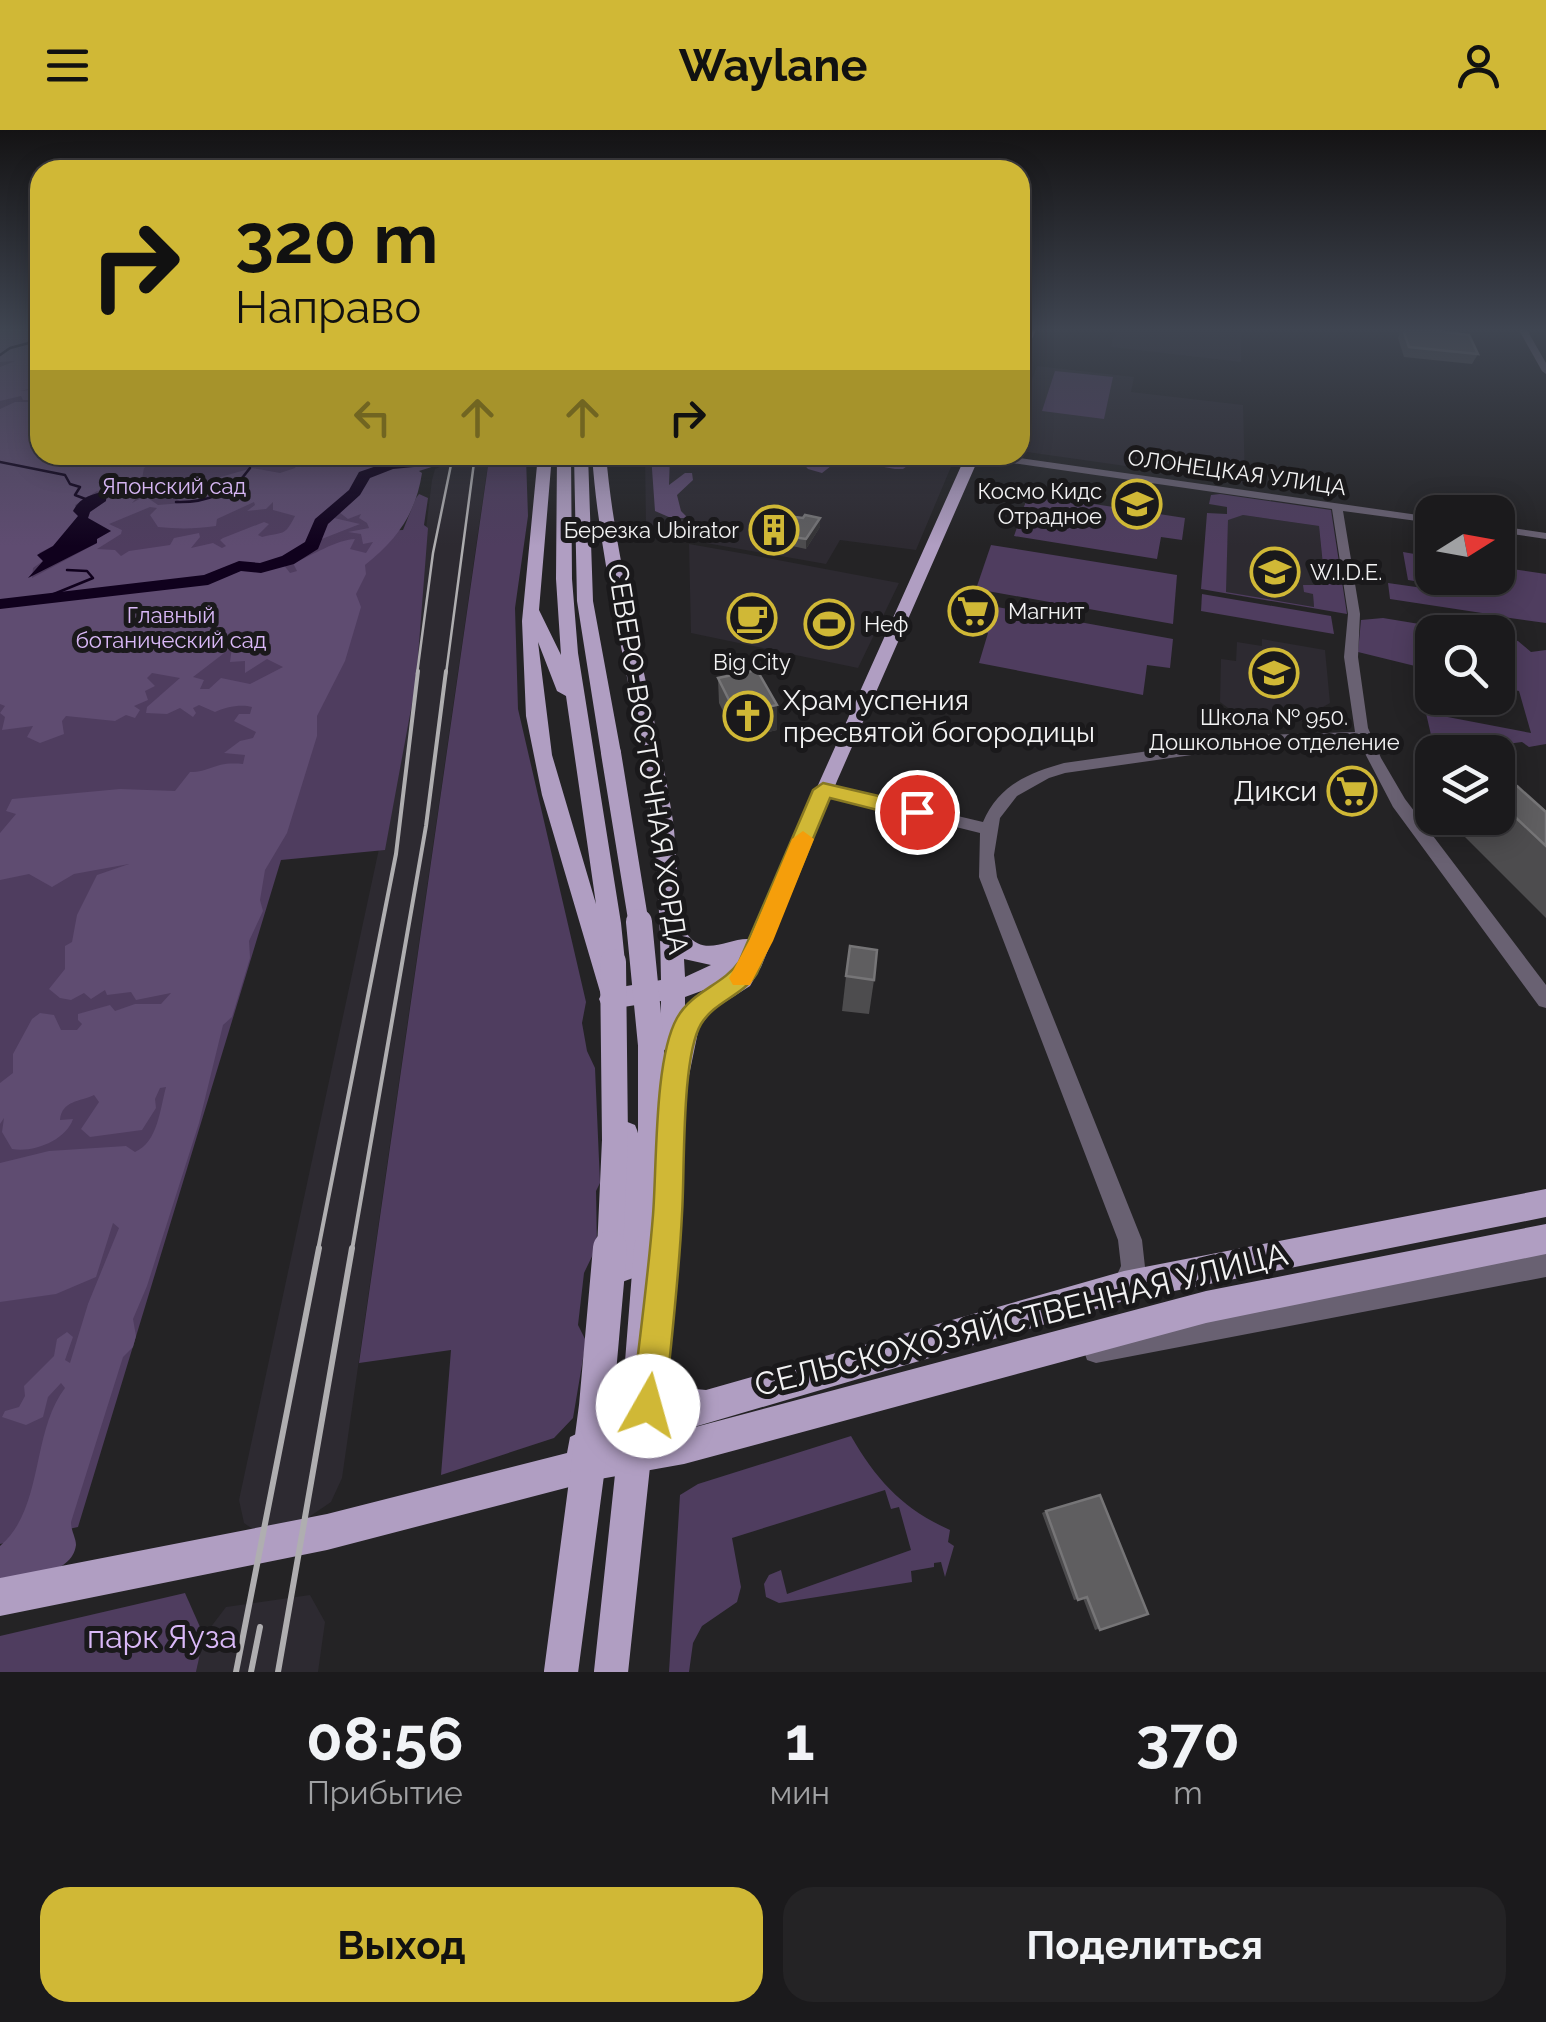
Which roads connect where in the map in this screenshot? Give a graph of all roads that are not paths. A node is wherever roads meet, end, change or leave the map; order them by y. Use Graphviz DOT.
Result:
graph roads {
  1 [pos="1030,463"];
  2 [pos="545,465"];
  3 [pos="564,465"];
  4 [pos="580,465"];
  5 [pos="600,465"];
  6 [pos="970,465"];
  7 [pos="1337,506"];
  8 [pos="602,515"];
  9 [pos="1415,517"];
  10 [pos="1515,532"];
  11 [pos="1546,536"];
  12 [pos="532,586"];
  13 [pos="602,708"];
  14 [pos="1364,737"];
  15 [pos="593,746"];
  16 [pos="823,790"];
  17 [pos="987,829"];
  18 [pos="673,932"];
  19 [pos="759,944"];
  20 [pos="724,989"];
  21 [pos="673,997"];
  22 [pos="1546,1000"];
  23 [pos="612,1007"];
  24 [pos="674,1090"];
  25 [pos="1546,1203"];
  26 [pos="1546,1239"];
  27 [pos="1546,1265"];
  28 [pos="1124,1286"];
  29 [pos="653,1369"];
  30 [pos="928,1380"];
  31 [pos="728,1400"];
  32 [pos="644,1442"];
  33 [pos="601,1450"];
  34 [pos="0,1597"];
  35 [pos="562,1672"];
  36 [pos="570,1672"];
  37 [pos="611,1672"];
  1 -- 7 [label="street, ОЛОНЕЦКАЯ УЛИЦА"];
  2 -- 12 [label="main road"];
  3 -- 15 [label="main road, СЕВЕРО-ВОСТОЧНАЯ ХОРДА"];
  4 -- 13 [label="main road, СЕВЕРО-ВОСТОЧНАЯ ХОРДА"];
  5 -- 8 [label="main road"];
  6 -- 16 [label="main road"];
  7 -- 9 [label="street, ОЛОНЕЦКАЯ УЛИЦА"];
  7 -- 14 [label="street"];
  8 -- 13 [label="main road"];
  8 -- 18 [label="main road"];
  10 -- 11 [label="street"];
  12 -- 15 [label="main road"];
  12 -- 23 [label="main road"];
  13 -- 15 [label="main road, СЕВЕРО-ВОСТОЧНАЯ ХОРДА"];
  14 -- 17 [label="street"];
  14 -- 22 [label="street"];
  15 -- 35 [label="main road, СЕВЕРО-ВОСТОЧНАЯ ХОРДА, bridge"];
  15 -- 37 [label="main road, СЕВЕРО-ВОСТОЧНАЯ ХОРДА, bridge"];
  16 -- 17 [label="street"];
  16 -- 19 [label="main road"];
  17 -- 28 [label="street"];
  18 -- 19 [label="main road"];
  18 -- 21 [label="main road"];
  19 -- 20 [label="main road"];
  19 -- 21 [label="main road"];
  20 -- 21 [label="main road"];
  20 -- 24 [label="main road"];
  21 -- 23 [label="main road"];
  21 -- 24 [label="main road"];
  23 -- 33 [label="main road"];
  24 -- 29 [label="main road"];
  25 -- 28 [label="main road, СЕЛЬСКОХОЗЯЙСТВЕННАЯ УЛИЦА"];
  26 -- 30 [label="main road, СЕЛЬСКОХОЗЯЙСТВЕННАЯ УЛИЦА"];
  27 -- 30 [label="street"];
  28 -- 31 [label="main road, СЕЛЬСКОХОЗЯЙСТВЕННАЯ УЛИЦА"];
  29 -- 31 [label="main road"];
  29 -- 32 [label="main road"];
  30 -- 32 [label="main road, СЕЛЬСКОХОЗЯЙСТВЕННАЯ УЛИЦА"];
  31 -- 32 [label="main road, СЕЛЬСКОХОЗЯЙСТВЕННАЯ УЛИЦА"];
  32 -- 33 [label="main road, СЕЛЬСКОХОЗЯЙСТВЕННАЯ УЛИЦА"];
  32 -- 37 [label="main road"];
  33 -- 34 [label="main road, СЕЛЬСКОХОЗЯЙСТВЕННАЯ УЛИЦА"];
  33 -- 36 [label="main road"];
}
